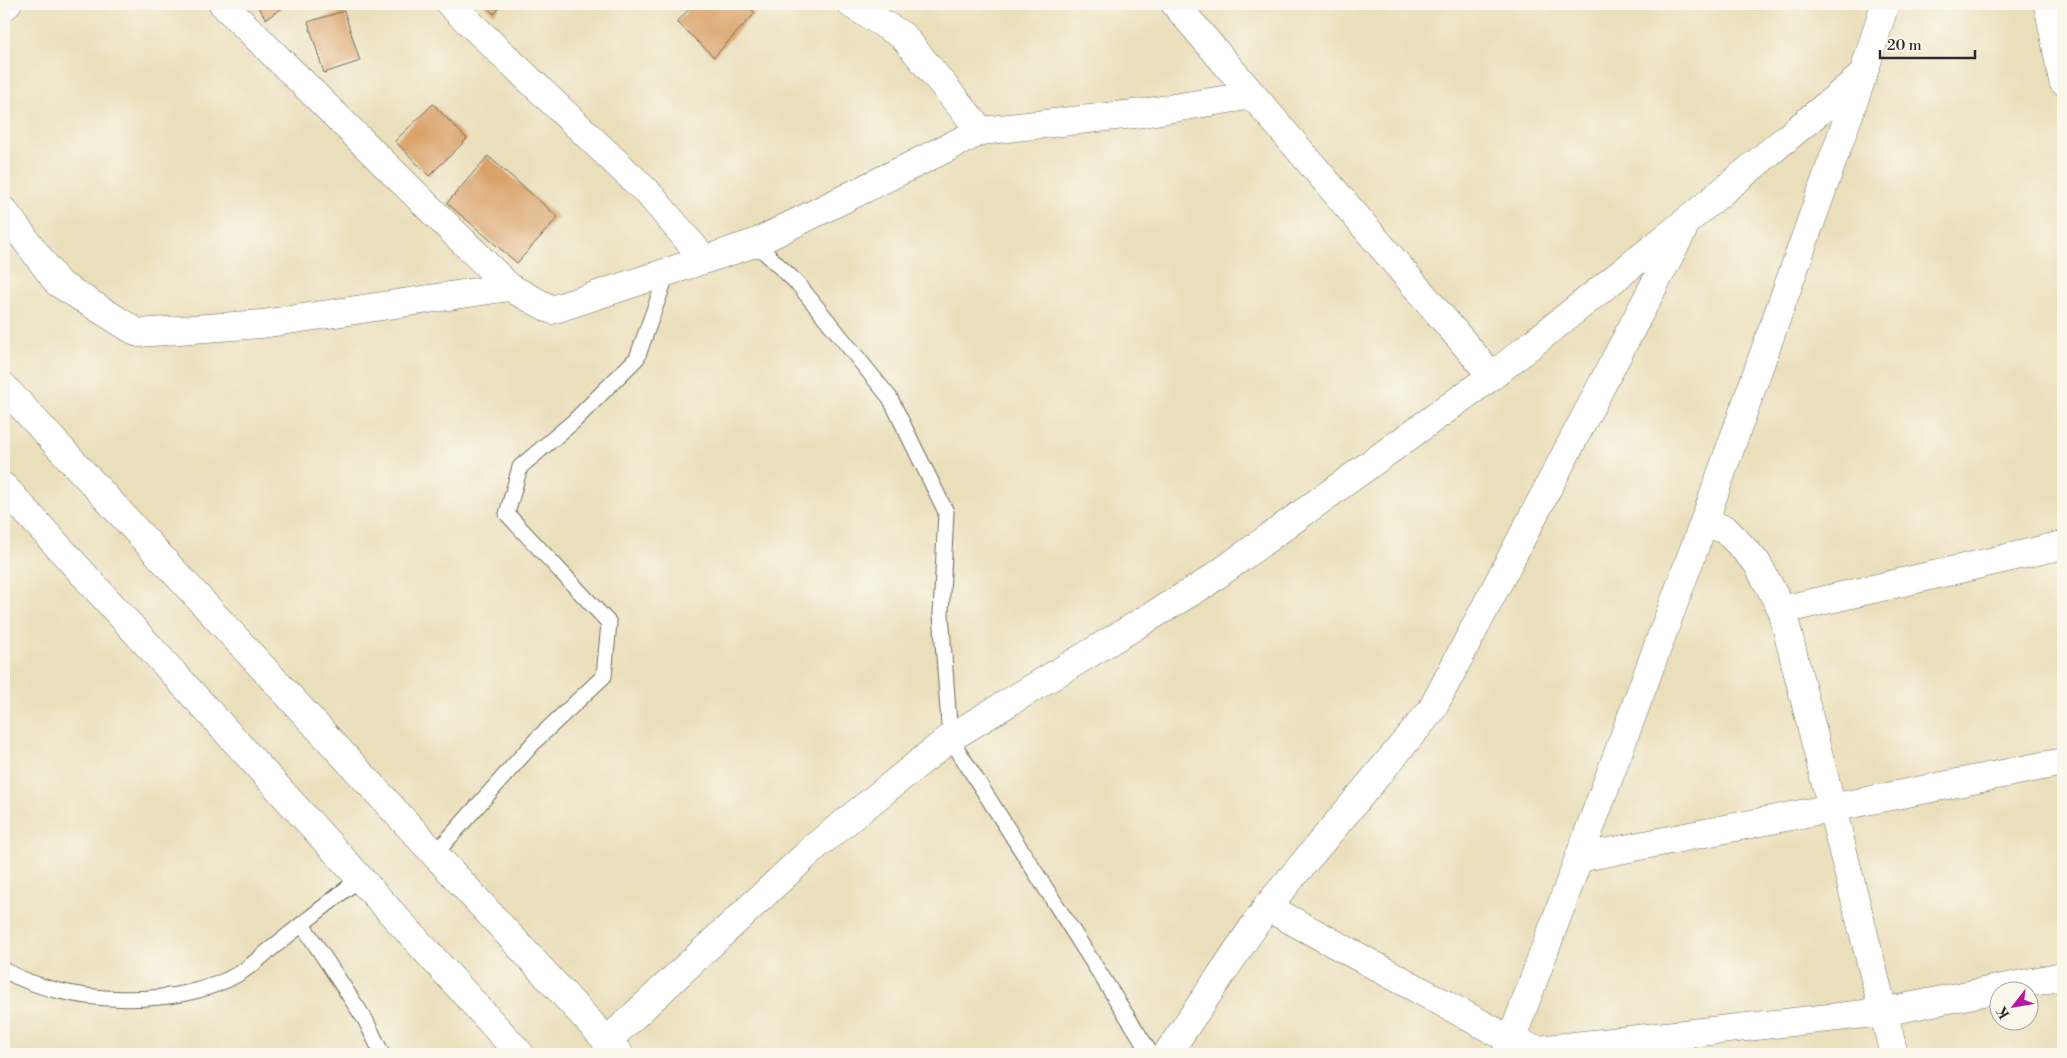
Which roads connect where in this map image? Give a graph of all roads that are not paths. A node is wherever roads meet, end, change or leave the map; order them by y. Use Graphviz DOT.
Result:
graph roads {
  1 [pos="7,4"];
  2 [pos="223,4"];
  3 [pos="450,4"];
  4 [pos="851,4"];
  5 [pos="1175,4"];
  6 [pos="1885,4"];
  7 [pos="2048,4"];
  8 [pos="4,7"];
  9 [pos="1863,75"];
  10 [pos="2063,81"];
  11 [pos="1253,95"];
  12 [pos="981,131"];
  13 [pos="4,211"];
  14 [pos="1688,220"];
  15 [pos="755,243"];
  16 [pos="704,259"];
  17 [pos="668,271"];
  18 [pos="510,287"];
  19 [pos="1492,376"];
  20 [pos="4,387"];
  21 [pos="4,487"];
  22 [pos="1704,522"];
  23 [pos="2063,544"];
  24 [pos="1782,610"];
  25 [pos="950,738"];
  26 [pos="2063,762"];
  27 [pos="1832,808"];
  28 [pos="434,855"];
  29 [pos="1578,858"];
  30 [pos="360,878"];
  31 [pos="1267,907"];
  32 [pos="302,924"];
  33 [pos="4,970"];
  34 [pos="2063,976"];
  35 [pos="1883,1012"];
  36 [pos="1508,1047"];
  37 [pos="612,1048"];
  38 [pos="382,1054"];
  39 [pos="520,1054"];
  40 [pos="1151,1054"];
  41 [pos="1167,1054"];
  42 [pos="1894,1054"];
  1 -- 8 [label="street"];
  2 -- 18 [label="street"];
  3 -- 16 [label="street"];
  4 -- 12 [label="street"];
  5 -- 11 [label="street"];
  6 -- 9 [label="street"];
  7 -- 10 [label="street"];
  9 -- 14 [label="street"];
  9 -- 22 [label="street"];
  11 -- 12 [label="street"];
  11 -- 19 [label="street"];
  12 -- 15 [label="street"];
  13 -- 18 [label="street"];
  14 -- 19 [label="street"];
  14 -- 31 [label="street"];
  15 -- 16 [label="street"];
  15 -- 25 [label="lane"];
  16 -- 17 [label="street"];
  17 -- 18 [label="street"];
  17 -- 28 [label="lane"];
  19 -- 25 [label="street"];
  20 -- 28 [label="street"];
  21 -- 30 [label="street"];
  22 -- 24 [label="street"];
  22 -- 29 [label="street"];
  23 -- 24 [label="street"];
  24 -- 27 [label="street"];
  25 -- 37 [label="street"];
  25 -- 40 [label="lane"];
  26 -- 27 [label="street"];
  27 -- 29 [label="street"];
  27 -- 35 [label="street"];
  28 -- 37 [label="street"];
  29 -- 36 [label="street"];
  30 -- 32 [label="lane"];
  30 -- 39 [label="street"];
  31 -- 36 [label="street"];
  31 -- 41 [label="street"];
  32 -- 33 [label="lane"];
  32 -- 38 [label="lane"];
  34 -- 35 [label="street"];
  35 -- 36 [label="street"];
  35 -- 42 [label="street"];
}
